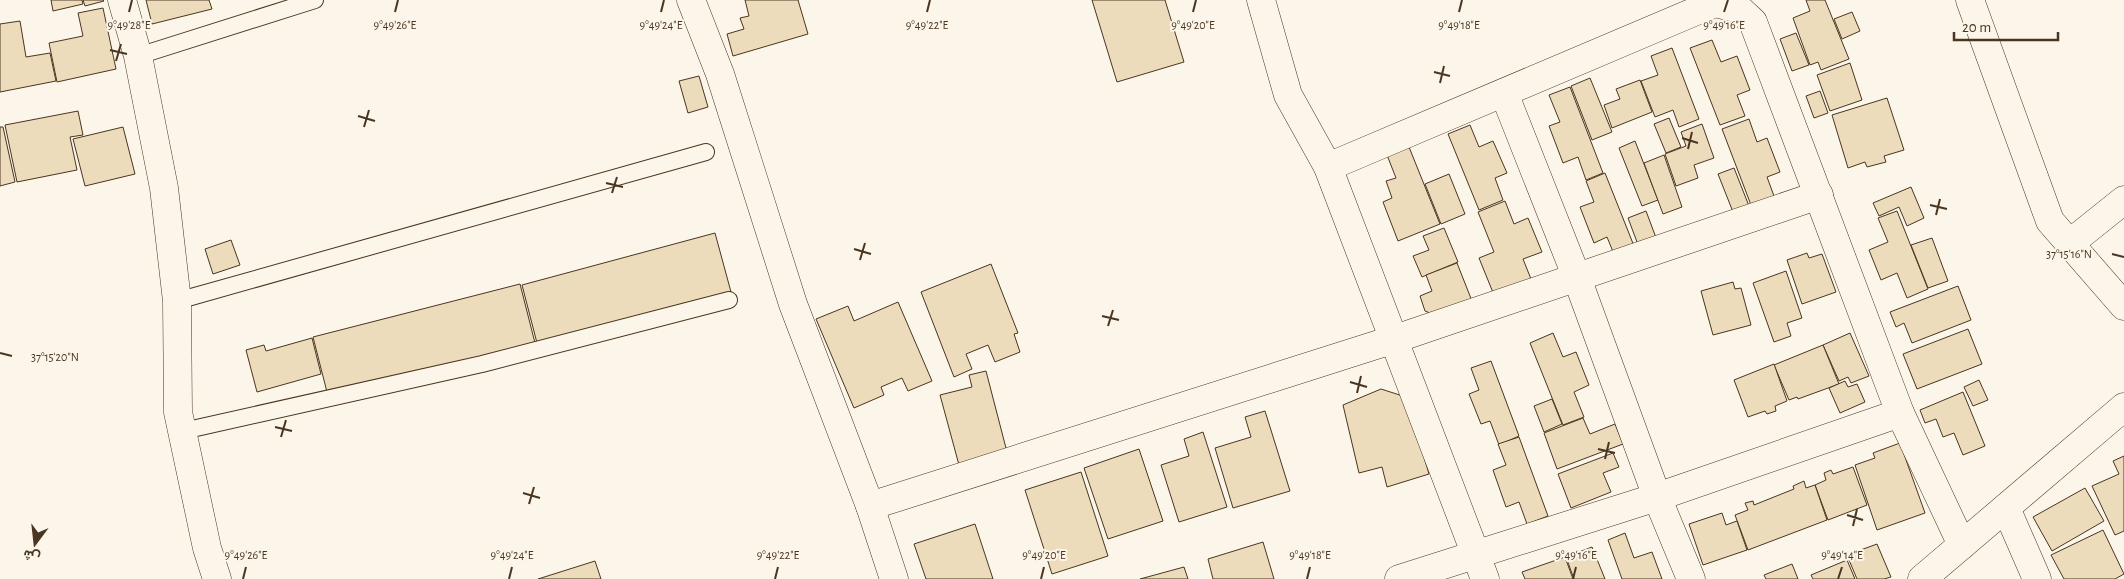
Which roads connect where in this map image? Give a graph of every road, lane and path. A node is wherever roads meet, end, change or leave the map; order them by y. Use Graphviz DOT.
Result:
graph roads {
  1 [pos="122,0"];
  2 [pos="315,0"];
  3 [pos="691,0"];
  4 [pos="1261,0"];
  5 [pos="1970,0"];
  6 [pos="138,56"];
  7 [pos="1504,93"];
  8 [pos="706,152"];
  9 [pos="1328,167"];
  10 [pos="1820,195"];
  11 [pos="2124,200"];
  12 [pos="2069,244"];
  13 [pos="1577,278"];
  14 [pos="728,300"];
  15 [pos="177,301"];
  16 [pos="2124,306"];
  17 [pos="1395,339"];
  18 [pos="2124,407"];
  19 [pos="1900,413"];
  20 [pos="183,432"];
  21 [pos="1657,497"];
  22 [pos="870,506"];
  23 [pos="2006,508"];
  24 [pos="1962,545"];
  25 [pos="1480,567"];
  26 [pos="218,579"];
  27 [pos="894,579"];
  28 [pos="1399,579"];
  29 [pos="1691,579"];
  30 [pos="1922,579"];
  31 [pos="2037,579"];
  1 -- 6 [label="street"];
  2 -- 6 [label="lane"];
  3 -- 22 [label="street"];
  4 -- 9 [label="street"];
  5 -- 12 [label="street"];
  6 -- 15 [label="street"];
  7 -- 9 [label="street"];
  7 -- 10 [label="street"];
  7 -- 13 [label="street"];
  8 -- 15 [label="lane"];
  9 -- 17 [label="street"];
  10 -- 13 [label="street"];
  10 -- 19 [label="street"];
  11 -- 12 [label="street"];
  12 -- 16 [label="street"];
  13 -- 17 [label="street"];
  13 -- 21 [label="street"];
  14 -- 20 [label="lane"];
  15 -- 20 [label="street"];
  17 -- 22 [label="street"];
  17 -- 25 [label="street"];
  18 -- 23 [label="street"];
  19 -- 21 [label="street"];
  19 -- 24 [label="street"];
  20 -- 26 [label="street"];
  21 -- 25 [label="street"];
  21 -- 29 [label="street"];
  22 -- 27 [label="street"];
  23 -- 24 [label="street"];
  23 -- 31 [label="street"];
  24 -- 30 [label="street"];
  25 -- 28 [label="street"];
}
